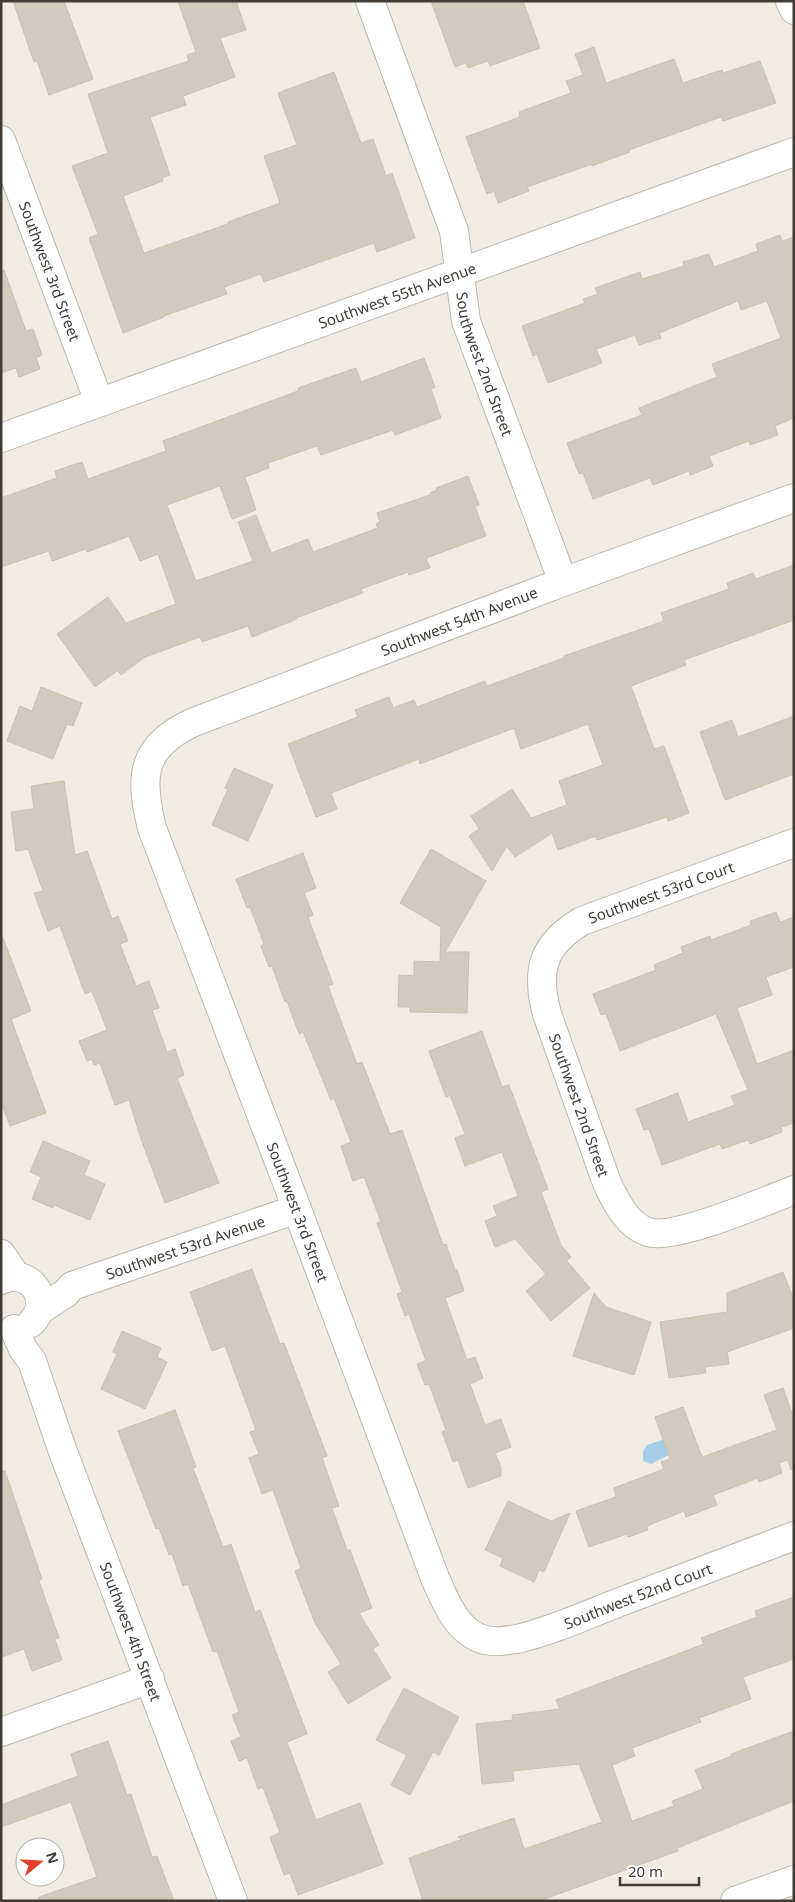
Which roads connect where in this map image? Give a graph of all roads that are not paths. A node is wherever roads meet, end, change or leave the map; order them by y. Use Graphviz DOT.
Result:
graph roads {
  1 [pos="370,1"];
  2 [pos="790,1"];
  3 [pos="794,10"];
  4 [pos="1,140"];
  5 [pos="794,152"];
  6 [pos="459,271"];
  7 [pos="99,402"];
  8 [pos="1,438"];
  9 [pos="794,498"];
  10 [pos="563,582"];
  11 [pos="146,772"];
  12 [pos="794,843"];
  13 [pos="544,962"];
  14 [pos="794,1190"];
  15 [pos="297,1209"];
  16 [pos="1,1254"];
  17 [pos="16,1279"];
  18 [pos="72,1286"];
  19 [pos="22,1321"];
  20 [pos="794,1536"];
  21 [pos="479,1638"];
  22 [pos="150,1679"];
  23 [pos="1,1732"];
  24 [pos="794,1880"];
  25 [pos="233,1901"];
  26 [pos="735,1901"];
  1 -- 6 [label="street, Southwest 2nd Street"];
  2 -- 3 [label="street"];
  4 -- 7 [label="street, Southwest 3rd Street"];
  5 -- 6 [label="street, Southwest 55th Avenue"];
  6 -- 7 [label="street, Southwest 55th Avenue"];
  6 -- 10 [label="street, Southwest 2nd Street"];
  7 -- 8 [label="street, Southwest 55th Avenue"];
  9 -- 10 [label="street, Southwest 54th Avenue"];
  10 -- 11 [label="street, Southwest 54th Avenue"];
  11 -- 15 [label="street, Southwest 3rd Street"];
  12 -- 13 [label="street, Southwest 53rd Court"];
  13 -- 14 [label="street, Southwest 2nd Street"];
  15 -- 18 [label="street, Southwest 53rd Avenue"];
  15 -- 21 [label="street, Southwest 3rd Street"];
  16 -- 17 [label="street, Southwest 4th Street"];
  17 -- 18 [label="street"];
  17 -- 19 [label="street, Southwest 4th Street"];
  18 -- 19 [label="street, Southwest 53rd Avenue"];
  19 -- 22 [label="street, Southwest 4th Street"];
  20 -- 21 [label="street, Southwest 52nd Court"];
  22 -- 23 [label="street"];
  22 -- 25 [label="street, Southwest 4th Street"];
  24 -- 26 [label="street"];
}
